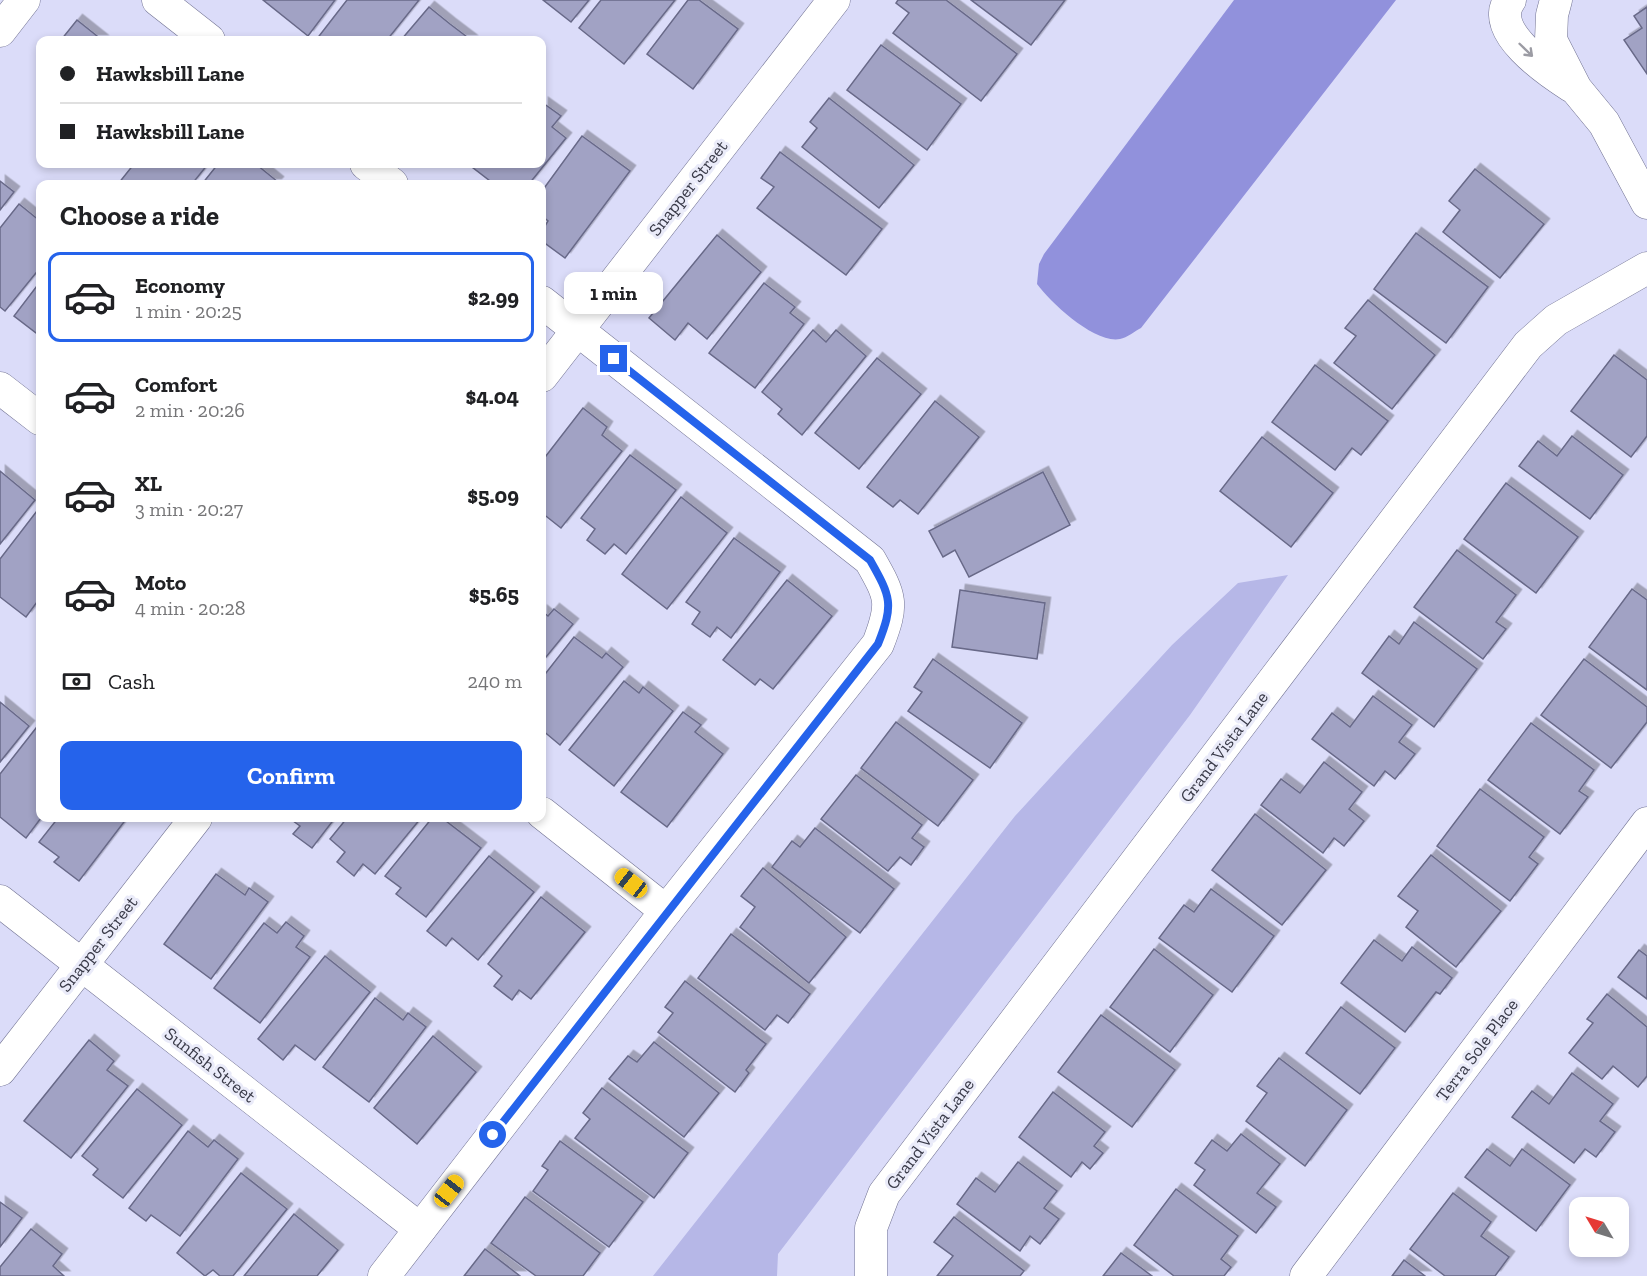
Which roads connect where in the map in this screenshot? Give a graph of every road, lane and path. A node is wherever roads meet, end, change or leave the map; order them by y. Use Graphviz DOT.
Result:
graph roads {
  1 [pos="24,0"];
  2 [pos="158,0"];
  3 [pos="1510,0"];
  4 [pos="1556,0"];
  5 [pos="825,4"];
  6 [pos="0,31"];
  7 [pos="204,36"];
  8 [pos="1576,89"];
  9 [pos="371,168"];
  10 [pos="387,180"];
  11 [pos="1647,203"];
  12 [pos="1647,268"];
  13 [pos="546,305"];
  14 [pos="578,330"];
  15 [pos="546,371"];
  16 [pos="0,388"];
  17 [pos="36,417"];
  18 [pos="546,816"];
  19 [pos="193,822"];
  20 [pos="1647,823"];
  21 [pos="0,901"];
  22 [pos="666,911"];
  23 [pos="82,964"];
  24 [pos="0,1070"];
  25 [pos="420,1229"];
  26 [pos="384,1276"];
  27 [pos="871,1276"];
  28 [pos="1306,1276"];
  1 -- 6 [label="street"];
  2 -- 7 [label="street"];
  3 -- 8 [label="street, one-way"];
  4 -- 8 [label="street"];
  5 -- 14 [label="street, Snapper Street"];
  8 -- 11 [label="street"];
  9 -- 10 [label="street"];
  12 -- 27 [label="street, Grand Vista Lane"];
  13 -- 14 [label="street"];
  14 -- 15 [label="street, Snapper Street"];
  14 -- 22 [label="street"];
  16 -- 17 [label="street"];
  18 -- 22 [label="street"];
  19 -- 23 [label="street, Snapper Street"];
  20 -- 28 [label="street, Terra Sole Place"];
  21 -- 23 [label="street, Sunfish Street"];
  22 -- 25 [label="street"];
  23 -- 24 [label="street, Snapper Street"];
  23 -- 25 [label="street, Sunfish Street"];
  25 -- 26 [label="street"];
}
